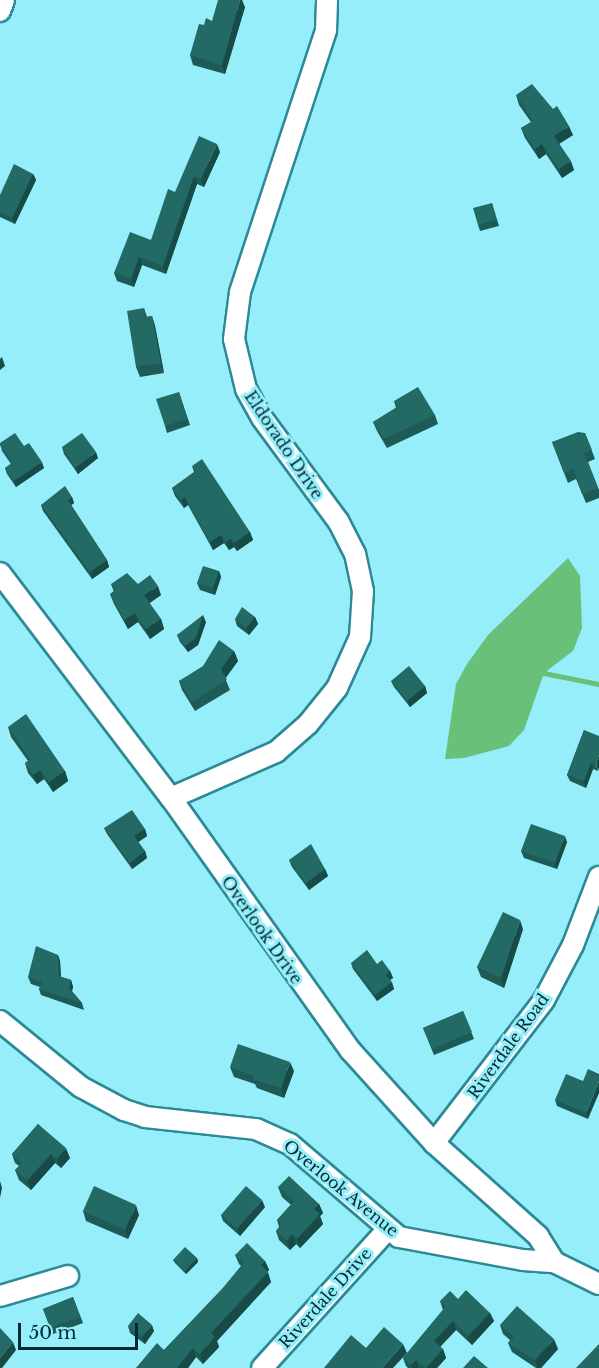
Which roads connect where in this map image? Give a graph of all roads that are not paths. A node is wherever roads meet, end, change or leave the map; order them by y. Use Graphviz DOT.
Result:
graph roads {
  1 [pos="4,0"];
  2 [pos="327,0"];
  3 [pos="0,10"];
  4 [pos="0,573"];
  5 [pos="171,798"];
  6 [pos="599,877"];
  7 [pos="0,1021"];
  8 [pos="434,1143"];
  9 [pos="387,1228"];
  10 [pos="554,1262"];
  11 [pos="68,1276"];
  12 [pos="596,1276"];
  13 [pos="0,1296"];
  14 [pos="262,1368"];
  1 -- 3 [label="street"];
  2 -- 5 [label="street, Eldorado Drive"];
  4 -- 5 [label="street, Overlook Drive"];
  5 -- 8 [label="street, Overlook Drive"];
  6 -- 8 [label="street, Riverdale Road"];
  7 -- 9 [label="street, Overlook Avenue"];
  8 -- 10 [label="street, Overlook Drive"];
  9 -- 10 [label="street, Overlook Avenue"];
  9 -- 14 [label="street, Riverdale Drive"];
  10 -- 12 [label="street, Overlook Avenue"];
  11 -- 13 [label="street"];
}
